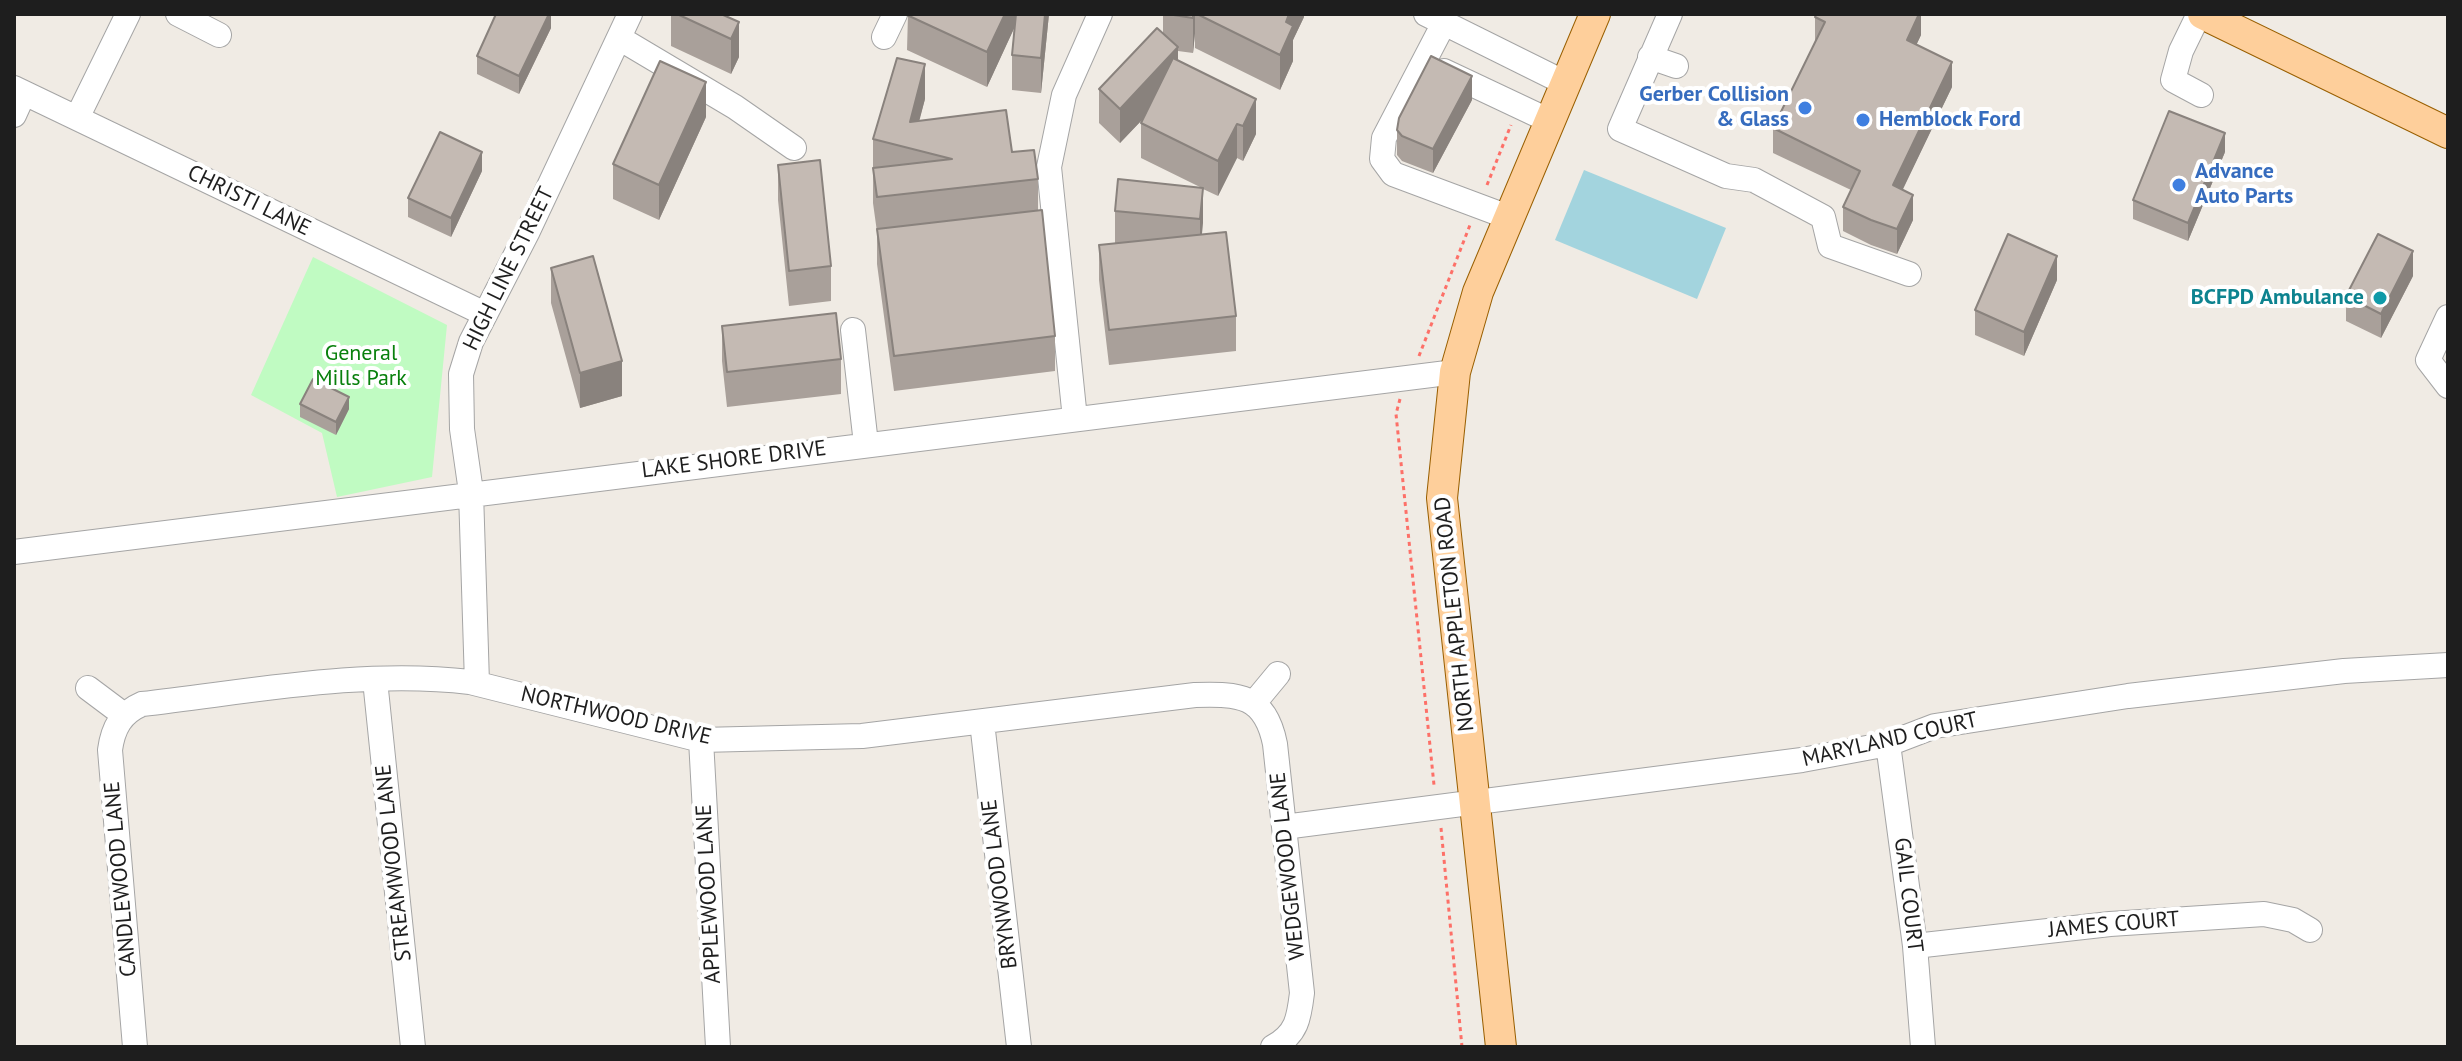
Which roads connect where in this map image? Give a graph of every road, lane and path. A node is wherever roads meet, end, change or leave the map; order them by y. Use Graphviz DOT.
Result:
graph roads {
  1 [pos="128,14"];
  2 [pos="178,14"];
  3 [pos="630,14"];
  4 [pos="895,14"];
  5 [pos="1100,14"];
  6 [pos="1595,14"];
  7 [pos="1670,14"];
  8 [pos="2201,14"];
  9 [pos="1435,19"];
  10 [pos="219,35"];
  11 [pos="884,37"];
  12 [pos="619,38"];
  13 [pos="1650,57"];
  14 [pos="1424,61"];
  15 [pos="1676,66"];
  16 [pos="1565,83"];
  17 [pos="2201,95"];
  18 [pos="17,98"];
  19 [pos="77,118"];
  20 [pos="1550,121"];
  21 [pos="2448,133"];
  22 [pos="794,148"];
  23 [pos="1508,217"];
  24 [pos="1909,274"];
  25 [pos="485,314"];
  26 [pos="2448,317"];
  27 [pos="853,330"];
  28 [pos="1455,372"];
  29 [pos="2445,385"];
  30 [pos="1075,419"];
  31 [pos="866,444"];
  32 [pos="471,492"];
  33 [pos="14,552"];
  34 [pos="2448,665"];
  35 [pos="1278,674"];
  36 [pos="375,680"];
  37 [pos="477,683"];
  38 [pos="88,688"];
  39 [pos="1254,703"];
  40 [pos="124,715"];
  41 [pos="982,722"];
  42 [pos="701,740"];
  43 [pos="1888,744"];
  44 [pos="1475,803"];
  45 [pos="1284,827"];
  46 [pos="2310,930"];
  47 [pos="1915,946"];
  48 [pos="1291,1043"];
  49 [pos="135,1047"];
  50 [pos="413,1047"];
  51 [pos="718,1047"];
  52 [pos="1019,1047"];
  53 [pos="1501,1047"];
  54 [pos="1923,1047"];
  1 -- 19 [label="street"];
  2 -- 10 [label="street"];
  3 -- 12 [label="street, HIGH LINE STREET"];
  4 -- 11 [label="street"];
  5 -- 30 [label="street"];
  6 -- 16 [label="main road, NORTH APPLETON ROAD"];
  7 -- 13 [label="street"];
  8 -- 17 [label="street"];
  8 -- 21 [label="main road"];
  9 -- 14 [label="street"];
  9 -- 16 [label="street"];
  12 -- 22 [label="street"];
  12 -- 25 [label="street, HIGH LINE STREET"];
  13 -- 15 [label="street"];
  13 -- 24 [label="street"];
  14 -- 20 [label="street"];
  14 -- 23 [label="street"];
  16 -- 20 [label="main road, NORTH APPLETON ROAD"];
  18 -- 19 [label="street, CHRISTI LANE"];
  19 -- 25 [label="street, CHRISTI LANE"];
  20 -- 23 [label="main road, NORTH APPLETON ROAD"];
  23 -- 28 [label="main road, NORTH APPLETON ROAD"];
  25 -- 32 [label="street, HIGH LINE STREET"];
  26 -- 29 [label="street"];
  27 -- 31 [label="street"];
  28 -- 30 [label="street, LAKE SHORE DRIVE"];
  28 -- 44 [label="main road, NORTH APPLETON ROAD"];
  30 -- 31 [label="street, LAKE SHORE DRIVE"];
  31 -- 32 [label="street, LAKE SHORE DRIVE"];
  32 -- 33 [label="street, LAKE SHORE DRIVE"];
  32 -- 37 [label="street, HIGH LINE STREET"];
  34 -- 43 [label="street, MARYLAND COURT"];
  35 -- 39 [label="street"];
  36 -- 37 [label="street, NORTHWOOD DRIVE"];
  36 -- 40 [label="street, NORTHWOOD DRIVE"];
  36 -- 50 [label="street, STREAMWOOD LANE"];
  37 -- 42 [label="street, NORTHWOOD DRIVE"];
  38 -- 40 [label="street"];
  39 -- 41 [label="street, NORTHWOOD DRIVE"];
  39 -- 45 [label="street, WEDGEWOOD LANE"];
  40 -- 49 [label="street, CANDLEWOOD LANE"];
  41 -- 42 [label="street, NORTHWOOD DRIVE"];
  41 -- 52 [label="street, BRYNWOOD LANE"];
  42 -- 51 [label="street, APPLEWOOD LANE"];
  43 -- 44 [label="street, MARYLAND COURT"];
  43 -- 47 [label="street, GAIL COURT"];
  44 -- 45 [label="street, MARYLAND COURT"];
  44 -- 53 [label="main road, NORTH APPLETON ROAD"];
  45 -- 48 [label="street, WEDGEWOOD LANE"];
  46 -- 47 [label="street, JAMES COURT"];
  47 -- 54 [label="street, GAIL COURT"];
}
